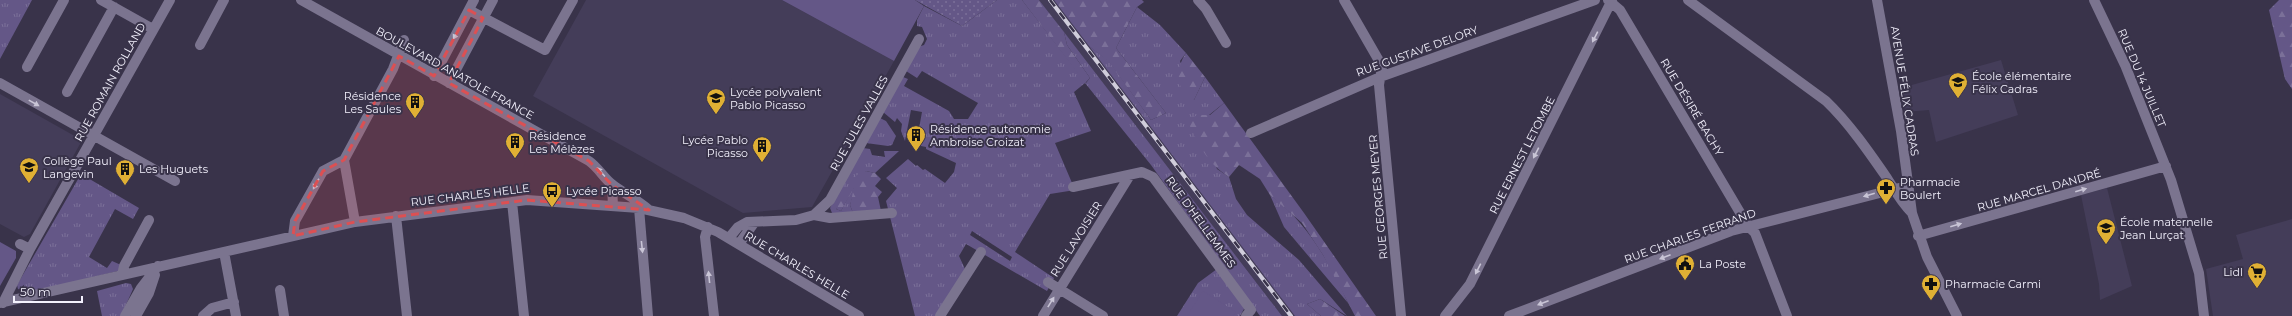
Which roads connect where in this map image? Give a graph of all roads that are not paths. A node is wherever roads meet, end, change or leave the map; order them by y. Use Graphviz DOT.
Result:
graph roads {
  1 [pos="64,0"];
  2 [pos="101,0"];
  3 [pos="170,0"];
  4 [pos="224,0"];
  5 [pos="474,0"];
  6 [pos="493,0"];
  7 [pos="573,0"];
  8 [pos="1198,0"];
  9 [pos="1344,0"];
  10 [pos="1595,0"];
  11 [pos="1688,0"];
  12 [pos="1877,0"];
  13 [pos="2094,0"];
  14 [pos="1611,1"];
  15 [pos="305,2"];
  16 [pos="114,7"];
  17 [pos="469,10"];
  18 [pos="483,18"];
  19 [pos="153,30"];
  20 [pos="919,39"];
  21 [pos="404,40"];
  22 [pos="1226,43"];
  23 [pos="200,45"];
  24 [pos="399,56"];
  25 [pos="27,67"];
  26 [pos="434,76"];
  27 [pos="1380,76"];
  28 [pos="449,83"];
  29 [pos="0,84"];
  30 [pos="67,92"];
  31 [pos="1251,134"];
  32 [pos="94,136"];
  33 [pos="344,160"];
  34 [pos="2166,166"];
  35 [pos="1130,175"];
  36 [pos="175,181"];
  37 [pos="612,185"];
  38 [pos="1907,186"];
  39 [pos="1073,187"];
  40 [pos="1892,188"];
  41 [pos="512,202"];
  42 [pos="613,206"];
  43 [pos="644,209"];
  44 [pos="892,213"];
  45 [pos="1912,213"];
  46 [pos="814,215"];
  47 [pos="396,216"];
  48 [pos="149,220"];
  49 [pos="355,222"];
  50 [pos="754,223"];
  51 [pos="1748,226"];
  52 [pos="708,227"];
  53 [pos="293,236"];
  54 [pos="1918,236"];
  55 [pos="729,238"];
  56 [pos="20,244"];
  57 [pos="739,244"];
  58 [pos="30,249"];
  59 [pos="224,252"];
  60 [pos="981,252"];
  61 [pos="158,266"];
  62 [pos="122,275"];
  63 [pos="1048,282"];
  64 [pos="1060,289"];
  65 [pos="280,290"];
  66 [pos="234,302"];
  67 [pos="1,303"];
  68 [pos="1248,313"];
  69 [pos="125,316"];
  70 [pos="136,316"];
  71 [pos="203,316"];
  72 [pos="236,316"];
  73 [pos="284,316"];
  74 [pos="407,316"];
  75 [pos="524,316"];
  76 [pos="648,316"];
  77 [pos="714,316"];
  78 [pos="859,316"];
  79 [pos="940,316"];
  80 [pos="1043,316"];
  81 [pos="1103,316"];
  82 [pos="1401,316"];
  83 [pos="1444,316"];
  84 [pos="1509,316"];
  85 [pos="1787,316"];
  86 [pos="1957,316"];
  87 [pos="2204,316"];
  1 -- 25 [label="street"];
  2 -- 16 [label="street"];
  3 -- 19 [label="street, RUE ROMAIN ROLLAND"];
  4 -- 23 [label="street"];
  5 -- 17 [label="street"];
  6 -- 18 [label="street"];
  7 -- 18 [label="street"];
  8 -- 22 [label="street"];
  9 -- 27 [label="street, RUE GEORGES MEYER"];
  10 -- 27 [label="street, RUE GUSTAVE DELORY"];
  11 -- 40 [label="street"];
  12 -- 38 [label="street, AVENUE FÉLIX CADRAS"];
  13 -- 34 [label="street, RUE DU 14 JUILLET"];
  14 -- 51 [label="street, RUE DÉSIRÉ BACHY"];
  14 -- 83 [label="street, RUE ERNEST LETOMBE, one-way"];
  15 -- 24 [label="street, BOULEVARD ANATOLE FRANCE"];
  16 -- 19 [label="street"];
  16 -- 30 [label="street"];
  17 -- 18 [label="street"];
  17 -- 26 [label="street, one-way"];
  18 -- 28 [label="street"];
  19 -- 32 [label="street, RUE ROMAIN ROLLAND"];
  20 -- 46 [label="street, RUE JULES VALLES"];
  21 -- 24 [label="street"];
  24 -- 26 [label="street, BOULEVARD ANATOLE FRANCE"];
  24 -- 33 [label="street"];
  26 -- 28 [label="street, BOULEVARD ANATOLE FRANCE"];
  27 -- 31 [label="street, RUE GUSTAVE DELORY"];
  27 -- 82 [label="street, RUE GEORGES MEYER"];
  37 -- 28 [label="street, BOULEVARD ANATOLE FRANCE, one-way"];
  29 -- 32 [label="street, one-way"];
  32 -- 36 [label="street"];
  32 -- 58 [label="street, RUE ROMAIN ROLLAND"];
  33 -- 49 [label="street"];
  33 -- 53 [label="street, one-way"];
  54 -- 34 [label="street, RUE MARCEL DANDRÉ, one-way"];
  34 -- 87 [label="street, RUE DU 14 JUILLET"];
  35 -- 39 [label="street, RUE D'HELLEMMES"];
  35 -- 64 [label="street, RUE LAVOISIER"];
  35 -- 68 [label="street, RUE D'HELLEMMES"];
  37 -- 42 [label="street"];
  37 -- 43 [label="street, BOULEVARD ANATOLE FRANCE"];
  38 -- 40 [label="street, RUE CHARLES FERRAND"];
  38 -- 45 [label="street, AVENUE FÉLIX CADRAS"];
  40 -- 45 [label="street"];
  40 -- 51 [label="street, RUE CHARLES FERRAND, one-way"];
  41 -- 42 [label="street, RUE CHARLES HELLE"];
  41 -- 47 [label="street, RUE CHARLES HELLE"];
  41 -- 75 [label="street"];
  42 -- 43 [label="street, RUE CHARLES HELLE"];
  43 -- 52 [label="street, RUE CHARLES HELLE"];
  43 -- 76 [label="street, one-way"];
  44 -- 46 [label="street"];
  45 -- 54 [label="street, AVENUE FÉLIX CADRAS"];
  46 -- 50 [label="street"];
  47 -- 49 [label="street, RUE CHARLES HELLE"];
  47 -- 74 [label="street"];
  48 -- 62 [label="street"];
  49 -- 53 [label="street, RUE CHARLES HELLE"];
  50 -- 55 [label="street"];
  50 -- 57 [label="street"];
  51 -- 84 [label="street, RUE CHARLES FERRAND, one-way"];
  51 -- 85 [label="street, RUE DÉSIRÉ BACHY"];
  52 -- 55 [label="street, RUE CHARLES HELLE"];
  77 -- 52 [label="street, one-way"];
  53 -- 59 [label="street, RUE CHARLES HELLE"];
  54 -- 86 [label="street, AVENUE FÉLIX CADRAS"];
  55 -- 57 [label="street, RUE CHARLES HELLE"];
  56 -- 58 [label="street"];
  57 -- 78 [label="street, RUE CHARLES HELLE"];
  58 -- 67 [label="street, RUE ROMAIN ROLLAND"];
  59 -- 61 [label="street, RUE CHARLES HELLE"];
  59 -- 66 [label="street"];
  60 -- 79 [label="street"];
  61 -- 62 [label="street, RUE CHARLES HELLE"];
  61 -- 69 [label="street"];
  61 -- 70 [label="street"];
  62 -- 67 [label="street, RUE CHARLES HELLE"];
  63 -- 64 [label="street"];
  80 -- 64 [label="street, RUE LAVOISIER, one-way"];
  64 -- 81 [label="street"];
  65 -- 73 [label="street"];
  66 -- 71 [label="street"];
  66 -- 72 [label="street"];
}
